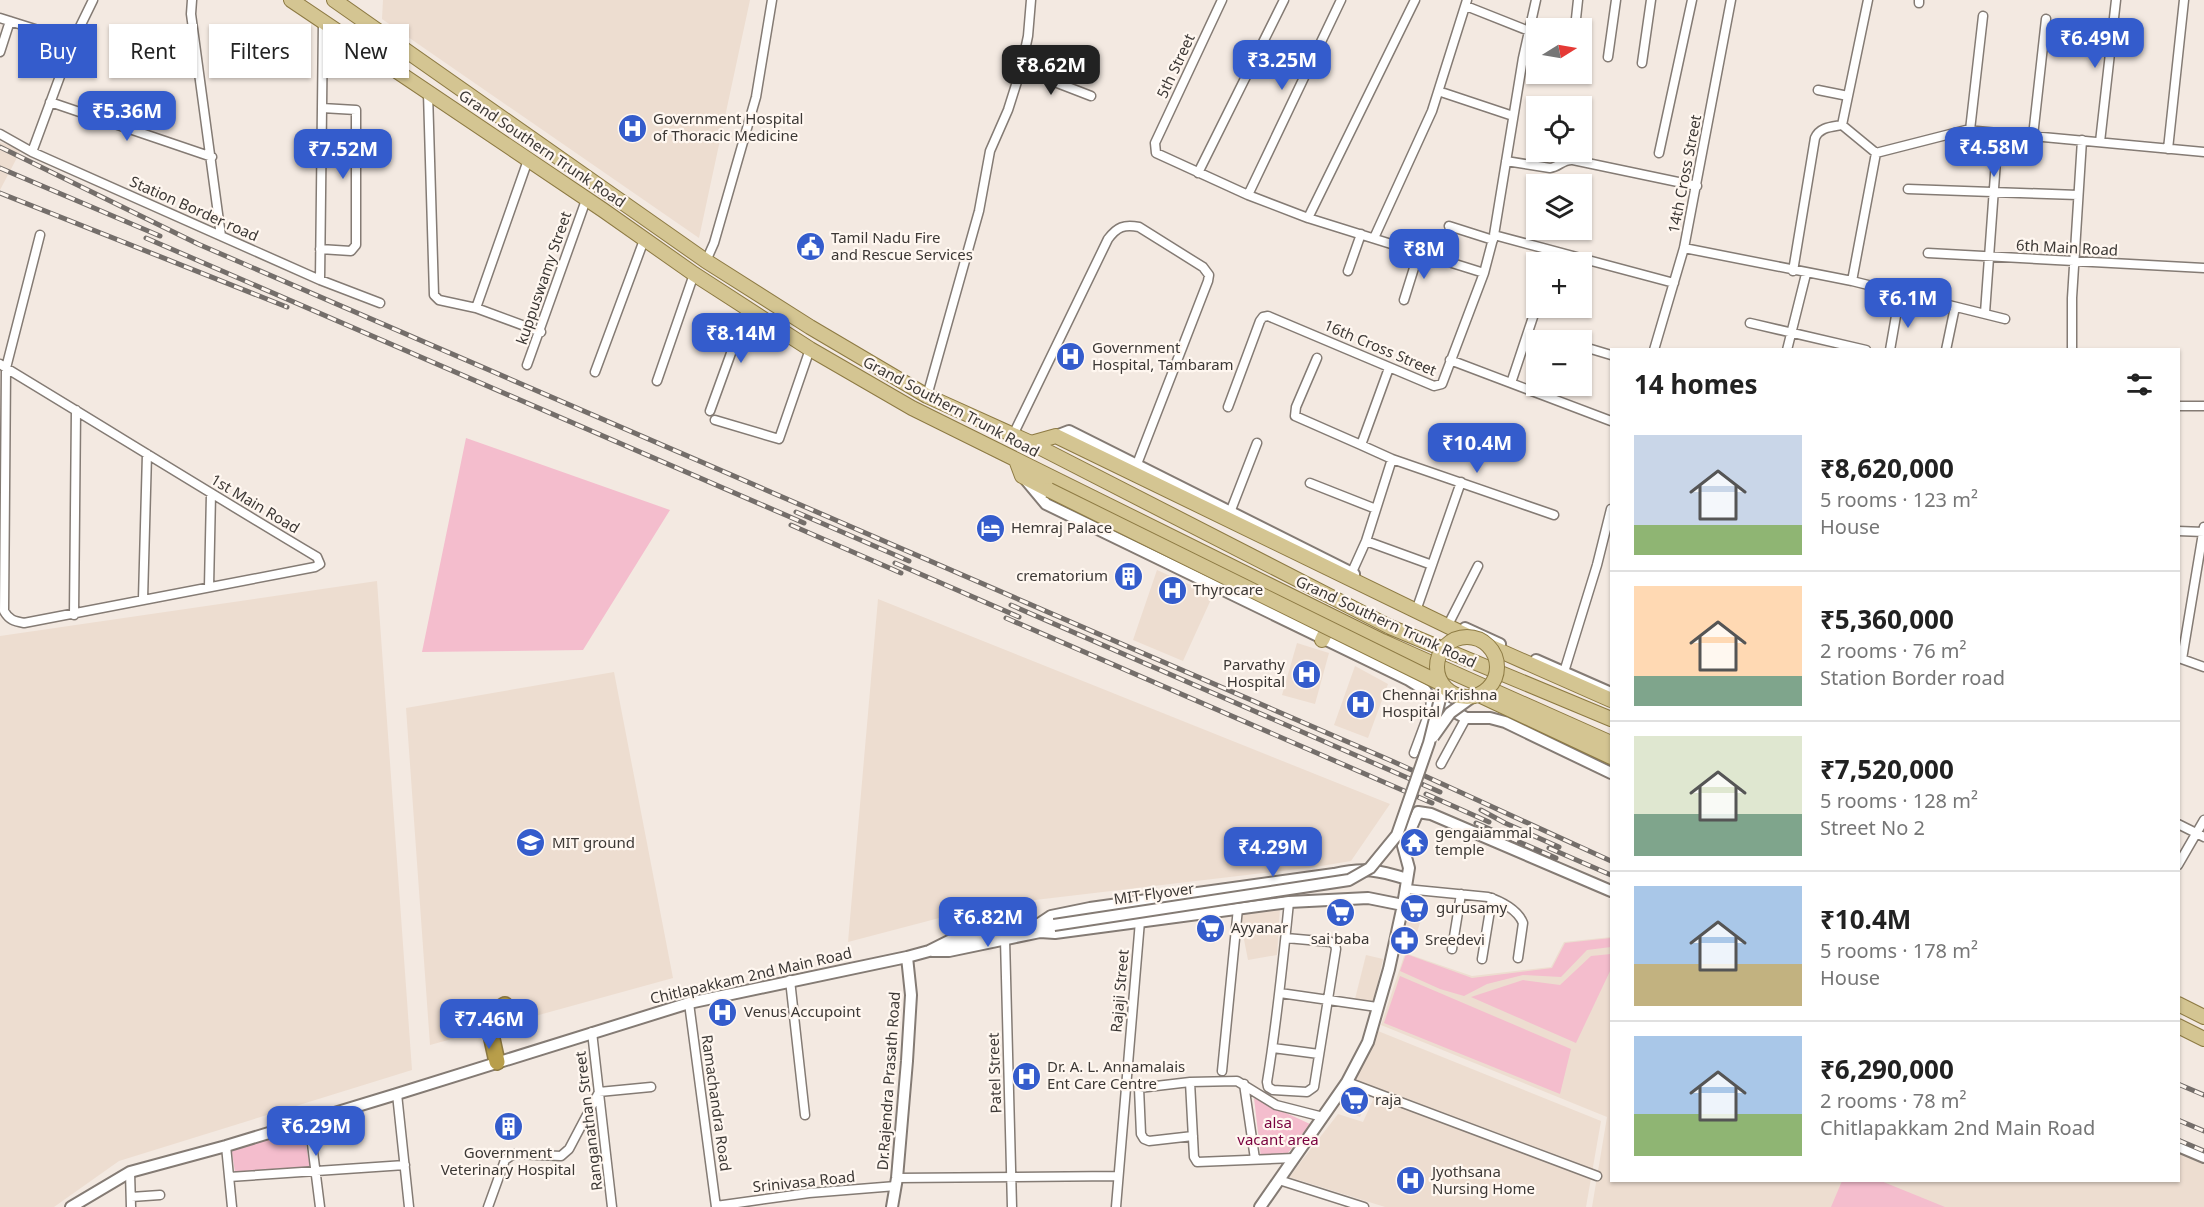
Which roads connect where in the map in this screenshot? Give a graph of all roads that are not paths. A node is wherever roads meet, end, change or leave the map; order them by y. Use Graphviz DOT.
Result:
graph roads {
  1 [pos="93,0"];
  2 [pos="192,0"];
  3 [pos="291,0"];
  4 [pos="334,0"];
  5 [pos="771,0"];
  6 [pos="1031,0"];
  7 [pos="1222,0"];
  8 [pos="1284,0"];
  9 [pos="1341,0"];
  10 [pos="1414,0"];
  11 [pos="1536,0"];
  12 [pos="1578,0"];
  13 [pos="1616,0"];
  14 [pos="1651,0"];
  15 [pos="1692,0"];
  16 [pos="1731,0"];
  17 [pos="1868,0"];
  18 [pos="2116,0"];
  19 [pos="2184,0"];
  20 [pos="1467,3"];
  21 [pos="1983,16"];
  22 [pos="0,18"];
  23 [pos="1532,18"];
  24 [pos="1576,18"];
  25 [pos="2046,19"];
  26 [pos="10,21"];
  27 [pos="322,21"];
  28 [pos="19,24"];
  29 [pos="81,24"];
  30 [pos="1526,30"];
  31 [pos="1526,48"];
  32 [pos="0,52"];
  33 [pos="1608,57"];
  34 [pos="1642,63"];
  35 [pos="1021,69"];
  36 [pos="59,78"];
  37 [pos="1818,90"];
  38 [pos="428,93"];
  39 [pos="1444,93"];
  40 [pos="1091,96"];
  41 [pos="1848,96"];
  42 [pos="50,102"];
  43 [pos="322,108"];
  44 [pos="1514,116"];
  45 [pos="1842,125"];
  46 [pos="1970,130"];
  47 [pos="1998,133"];
  48 [pos="0,134"];
  49 [pos="2033,136"];
  50 [pos="2082,140"];
  51 [pos="2100,142"];
  52 [pos="2168,149"];
  53 [pos="32,152"];
  54 [pos="2204,152"];
  55 [pos="1659,153"];
  56 [pos="1876,153"];
  57 [pos="212,157"];
  58 [pos="528,160"];
  59 [pos="1506,161"];
  60 [pos="1198,173"];
  61 [pos="1697,186"];
  62 [pos="1908,189"];
  63 [pos="1994,191"];
  64 [pos="1248,195"];
  65 [pos="2078,195"];
  66 [pos="586,200"];
  67 [pos="1308,219"];
  68 [pos="1449,226"];
  69 [pos="1361,234"];
  70 [pos="40,235"];
  71 [pos="221,236"];
  72 [pos="1493,237"];
  73 [pos="1374,238"];
  74 [pos="644,240"];
  75 [pos="1684,248"];
  76 [pos="320,249"];
  77 [pos="1419,252"];
  78 [pos="1929,253"];
  79 [pos="1989,257"];
  80 [pos="706,261"];
  81 [pos="2074,262"];
  82 [pos="2204,268"];
  83 [pos="1348,271"];
  84 [pos="1793,271"];
  85 [pos="1484,273"];
  86 [pos="694,274"];
  87 [pos="1806,274"];
  88 [pos="320,280"];
  89 [pos="1852,281"];
  90 [pos="1674,283"];
  91 [pos="1900,294"];
  92 [pos="1404,300"];
  93 [pos="380,303"];
  94 [pos="1954,307"];
  95 [pos="476,308"];
  96 [pos="747,309"];
  97 [pos="1985,313"];
  98 [pos="1533,318"];
  99 [pos="2005,319"];
  100 [pos="1750,323"];
  101 [pos="541,332"];
  102 [pos="1793,332"];
  103 [pos="1655,348"];
  104 [pos="1788,348"];
  105 [pos="1858,348"];
  106 [pos="1890,348"];
  107 [pos="1946,348"];
  108 [pos="2072,348"];
  109 [pos="810,349"];
  110 [pos="1592,349"];
  111 [pos="1610,355"];
  112 [pos="1317,358"];
  113 [pos="1450,360"];
  114 [pos="3,366"];
  115 [pos="527,366"];
  116 [pos="1389,368"];
  117 [pos="594,372"];
  118 [pos="657,381"];
  119 [pos="1511,383"];
  120 [pos="927,396"];
  121 [pos="2180,406"];
  122 [pos="2204,406"];
  123 [pos="1228,407"];
  124 [pos="76,410"];
  125 [pos="710,411"];
  126 [pos="3,413"];
  127 [pos="716,420"];
  128 [pos="1610,421"];
  129 [pos="1013,435"];
  130 [pos="1062,439"];
  131 [pos="1031,443"];
  132 [pos="1257,443"];
  133 [pos="1361,445"];
  134 [pos="147,454"];
  135 [pos="1392,459"];
  136 [pos="1016,460"];
  137 [pos="1137,464"];
  138 [pos="1022,476"];
  139 [pos="1461,482"];
  140 [pos="1310,483"];
  141 [pos="211,494"];
  142 [pos="1376,509"];
  143 [pos="1231,510"];
  144 [pos="1610,513"];
  145 [pos="1554,515"];
  146 [pos="2204,530"];
  147 [pos="2180,531"];
  148 [pos="1366,541"];
  149 [pos="1432,565"];
  150 [pos="1478,566"];
  151 [pos="2,572"];
  152 [pos="1352,572"];
  153 [pos="209,587"];
  154 [pos="143,599"];
  155 [pos="1418,605"];
  156 [pos="74,615"];
  157 [pos="1333,617"];
  158 [pos="1450,621"];
  159 [pos="1470,637"];
  160 [pos="1322,640"];
  161 [pos="1489,646"];
  162 [pos="2180,658"];
  163 [pos="2204,666"];
  164 [pos="1564,672"];
  165 [pos="1442,685"];
  166 [pos="1610,693"];
  167 [pos="1475,696"];
  168 [pos="1431,699"];
  169 [pos="1610,700"];
  170 [pos="1466,718"];
  171 [pos="1610,720"];
  172 [pos="1429,743"];
  173 [pos="1610,743"];
  174 [pos="1414,753"];
  175 [pos="1610,757"];
  176 [pos="1441,764"];
  177 [pos="1610,773"];
  178 [pos="2204,820"];
  179 [pos="2180,825"];
  180 [pos="2201,835"];
  181 [pos="2180,862"];
  182 [pos="1407,879"];
  183 [pos="1610,891"];
  184 [pos="1461,894"];
  185 [pos="1492,898"];
  186 [pos="1289,902"];
  187 [pos="1403,905"];
  188 [pos="1238,909"];
  189 [pos="1140,921"];
  190 [pos="1046,927"];
  191 [pos="1286,938"];
  192 [pos="1005,939"];
  193 [pos="1452,948"];
  194 [pos="929,951"];
  195 [pos="907,957"];
  196 [pos="1518,958"];
  197 [pos="1482,959"];
  198 [pos="790,980"];
  199 [pos="1280,993"];
  200 [pos="1327,999"];
  201 [pos="689,1003"];
  202 [pos="505,1005"];
  203 [pos="2180,1005"];
  204 [pos="1377,1007"];
  205 [pos="2204,1017"];
  206 [pos="2180,1027"];
  207 [pos="592,1032"];
  208 [pos="2204,1039"];
  209 [pos="1273,1048"];
  210 [pos="1319,1054"];
  211 [pos="497,1062"];
  212 [pos="1222,1071"];
  213 [pos="1190,1082"];
  214 [pos="1347,1082"];
  215 [pos="1244,1084"];
  216 [pos="651,1086"];
  217 [pos="599,1092"];
  218 [pos="397,1094"];
  219 [pos="805,1115"];
  220 [pos="1323,1117"];
  221 [pos="309,1120"];
  222 [pos="1193,1136"];
  223 [pos="226,1146"];
  224 [pos="2180,1147"];
  225 [pos="2204,1157"];
  226 [pos="1294,1158"];
  227 [pos="1255,1159"];
  228 [pos="405,1165"];
  229 [pos="315,1170"];
  230 [pos="130,1172"];
  231 [pos="1118,1176"];
  232 [pos="1597,1176"];
  233 [pos="229,1177"];
  234 [pos="1012,1177"];
  235 [pos="1279,1180"];
  236 [pos="897,1182"];
  237 [pos="160,1195"];
  238 [pos="131,1197"];
  239 [pos="716,1206"];
  240 [pos="71,1207"];
  241 [pos="131,1207"];
  242 [pos="232,1207"];
  243 [pos="320,1207"];
  244 [pos="409,1207"];
  245 [pos="488,1207"];
  246 [pos="612,1207"];
  247 [pos="892,1207"];
  248 [pos="1012,1207"];
  249 [pos="1116,1207"];
  250 [pos="1260,1207"];
  251 [pos="1364,1207"];
  1 -- 29 [label="street"];
  2 -- 57 [label="street"];
  3 -- 27 [label="main road, Grand Southern Trunk Road"];
  4 -- 80 [label="main road, Grand Southern Trunk Road"];
  5 -- 80 [label="street"];
  6 -- 35 [label="street"];
  7 -- 60 [label="street, 5th Street"];
  8 -- 60 [label="street"];
  9 -- 64 [label="street"];
  10 -- 67 [label="street"];
  11 -- 23 [label="street, 16th Cross Street"];
  12 -- 24 [label="street"];
  13 -- 33 [label="street"];
  14 -- 34 [label="street"];
  15 -- 55 [label="street"];
  16 -- 61 [label="street, 14th Cross Street"];
  17 -- 41 [label="street"];
  18 -- 51 [label="street"];
  19 -- 52 [label="street"];
  20 -- 30 [label="street"];
  20 -- 73 [label="street"];
  21 -- 46 [label="street"];
  22 -- 26 [label="street"];
  25 -- 49 [label="street"];
  26 -- 28 [label="street"];
  26 -- 32 [label="street"];
  27 -- 38 [label="main road, Grand Southern Trunk Road"];
  27 -- 43 [label="street"];
  31 -- 44 [label="street, 16th Cross Street"];
  35 -- 40 [label="street"];
  35 -- 120 [label="street"];
  36 -- 42 [label="street"];
  37 -- 41 [label="street"];
  38 -- 58 [label="main road, Grand Southern Trunk Road"];
  38 -- 95 [label="street"];
  39 -- 44 [label="street"];
  41 -- 45 [label="street"];
  42 -- 53 [label="street"];
  42 -- 57 [label="street"];
  43 -- 76 [label="street"];
  43 -- 76 [label="street"];
  44 -- 59 [label="street, 16th Cross Street"];
  45 -- 56 [label="street"];
  45 -- 84 [label="street"];
  46 -- 47 [label="street"];
  46 -- 56 [label="street"];
  47 -- 49 [label="street"];
  47 -- 63 [label="street"];
  48 -- 53 [label="street, Station Border road"];
  49 -- 50 [label="street"];
  50 -- 51 [label="street"];
  50 -- 65 [label="street"];
  51 -- 52 [label="street"];
  52 -- 54 [label="street"];
  53 -- 71 [label="street, Station Border road"];
  56 -- 89 [label="street"];
  57 -- 71 [label="street"];
  58 -- 66 [label="main road, Grand Southern Trunk Road"];
  58 -- 95 [label="street"];
  59 -- 61 [label="street"];
  59 -- 72 [label="street, 16th Cross Street"];
  60 -- 64 [label="street"];
  61 -- 75 [label="street, 14th Cross Street"];
  62 -- 63 [label="street"];
  63 -- 65 [label="street"];
  63 -- 79 [label="street"];
  64 -- 67 [label="street"];
  65 -- 81 [label="street"];
  66 -- 74 [label="main road, Grand Southern Trunk Road"];
  66 -- 101 [label="street, kuppuswamy Street"];
  67 -- 69 [label="street"];
  68 -- 72 [label="street"];
  69 -- 73 [label="street"];
  69 -- 83 [label="street"];
  70 -- 114 [label="street"];
  71 -- 88 [label="street, Station Border road"];
  72 -- 85 [label="street, 16th Cross Street"];
  72 -- 90 [label="street"];
  73 -- 77 [label="street"];
  74 -- 86 [label="main road, Grand Southern Trunk Road"];
  74 -- 117 [label="street"];
  75 -- 84 [label="street"];
  75 -- 90 [label="street, 14th Cross Street"];
  76 -- 88 [label="street"];
  77 -- 85 [label="street"];
  77 -- 92 [label="street"];
  78 -- 79 [label="street, 6th Main Road"];
  79 -- 81 [label="street, 6th Main Road"];
  79 -- 97 [label="street"];
  80 -- 120 [label="main road, Grand Southern Trunk Road"];
  81 -- 82 [label="street, 6th Main Road"];
  81 -- 108 [label="street"];
  84 -- 87 [label="street"];
  85 -- 113 [label="street, 16th Cross Street"];
  86 -- 96 [label="main road, Grand Southern Trunk Road"];
  86 -- 118 [label="street"];
  87 -- 89 [label="street"];
  87 -- 102 [label="street"];
  88 -- 93 [label="street, Station Border road"];
  89 -- 91 [label="street"];
  90 -- 103 [label="street, 14th Cross Street"];
  91 -- 94 [label="street"];
  91 -- 106 [label="street"];
  94 -- 97 [label="street"];
  94 -- 107 [label="street"];
  95 -- 101 [label="street"];
  96 -- 109 [label="main road, Grand Southern Trunk Road"];
  96 -- 125 [label="street"];
  97 -- 99 [label="street"];
  98 -- 119 [label="street"];
  100 -- 102 [label="street"];
  101 -- 115 [label="street, kuppuswamy Street"];
  102 -- 104 [label="street"];
  102 -- 105 [label="street"];
  109 -- 127 [label="street"];
  109 -- 136 [label="main road, Grand Southern Trunk Road"];
  110 -- 111 [label="street"];
  112 -- 133 [label="street"];
  113 -- 116 [label="street, 16th Cross Street"];
  113 -- 119 [label="street"];
  114 -- 124 [label="street, 1st Main Road"];
  114 -- 126 [label="street"];
  116 -- 123 [label="street, 16th Cross Street"];
  116 -- 133 [label="street"];
  119 -- 128 [label="street"];
  120 -- 129 [label="main road, Grand Southern Trunk Road"];
  121 -- 122 [label="street"];
  124 -- 134 [label="street, 1st Main Road"];
  124 -- 156 [label="street"];
  126 -- 151 [label="street"];
  129 -- 131 [label="main road, Grand Southern Trunk Road"];
  129 -- 137 [label="street"];
  130 -- 131 [label="main road"];
  130 -- 137 [label="street"];
  130 -- 159 [label="main road"];
  131 -- 171 [label="main road, Grand Southern Trunk Road"];
  132 -- 143 [label="street"];
  133 -- 135 [label="street"];
  134 -- 141 [label="street, 1st Main Road"];
  134 -- 154 [label="street"];
  135 -- 139 [label="street"];
  135 -- 142 [label="street"];
  136 -- 138 [label="main road"];
  136 -- 157 [label="main road, Grand Southern Trunk Road"];
  137 -- 143 [label="street"];
  138 -- 160 [label="street"];
  138 -- 165 [label="main road, bridge"];
  139 -- 145 [label="street"];
  139 -- 149 [label="street"];
  140 -- 142 [label="street"];
  141 -- 153 [label="street"];
  141 -- 153 [label="street, 1st Main Road"];
  142 -- 148 [label="street"];
  143 -- 152 [label="street"];
  144 -- 164 [label="street"];
  146 -- 147 [label="street"];
  146 -- 162 [label="street"];
  148 -- 149 [label="street"];
  148 -- 152 [label="street"];
  149 -- 155 [label="street"];
  150 -- 158 [label="street"];
  151 -- 156 [label="street"];
  152 -- 155 [label="street"];
  153 -- 154 [label="street"];
  154 -- 156 [label="street"];
  155 -- 158 [label="street"];
  157 -- 160 [label="main road"];
  157 -- 173 [label="main road, Grand Southern Trunk Road"];
  158 -- 164 [label="street"];
  159 -- 161 [label="main road, bridge"];
  159 -- 165 [label="main road, bridge"];
  160 -- 168 [label="street"];
  161 -- 167 [label="main road, bridge"];
  161 -- 169 [label="main road"];
  162 -- 163 [label="street"];
  164 -- 166 [label="street"];
  165 -- 167 [label="main road, bridge"];
  165 -- 172 [label="street, MIT Flyover, bridge"];
  167 -- 172 [label="street, MIT Flyover, bridge"];
  167 -- 175 [label="main road"];
  168 -- 170 [label="street"];
  168 -- 174 [label="street"];
  170 -- 176 [label="street"];
  170 -- 177 [label="street"];
  172 -- 190 [label="street, MIT Flyover, bridge"];
  178 -- 180 [label="street"];
  179 -- 180 [label="street"];
  180 -- 181 [label="street"];
  182 -- 183 [label="street"];
  182 -- 184 [label="street"];
  182 -- 187 [label="street"];
  182 -- 190 [label="street"];
  184 -- 185 [label="street"];
  184 -- 193 [label="street"];
  185 -- 196 [label="street"];
  185 -- 197 [label="street"];
  186 -- 187 [label="street"];
  186 -- 188 [label="street"];
  186 -- 191 [label="street"];
  187 -- 204 [label="street"];
  188 -- 189 [label="street"];
  188 -- 212 [label="street"];
  189 -- 190 [label="street"];
  189 -- 231 [label="street, Rajaji Street"];
  190 -- 192 [label="street"];
  190 -- 194 [label="street"];
  191 -- 199 [label="street"];
  191 -- 200 [label="street"];
  192 -- 194 [label="street"];
  192 -- 234 [label="street, Patel Street"];
  194 -- 195 [label="street, Chitlapakkam 2nd Main Road"];
  195 -- 198 [label="street, Chitlapakkam 2nd Main Road"];
  195 -- 236 [label="street, Dr.Rajendra Prasath Road"];
  198 -- 201 [label="street, Chitlapakkam 2nd Main Road"];
  198 -- 219 [label="street"];
  199 -- 200 [label="street"];
  199 -- 209 [label="street"];
  200 -- 204 [label="street"];
  200 -- 210 [label="street"];
  201 -- 207 [label="street, Chitlapakkam 2nd Main Road"];
  201 -- 239 [label="street, Ramachandra Road"];
  202 -- 211 [label="highway"];
  203 -- 205 [label="main road"];
  204 -- 214 [label="street"];
  206 -- 208 [label="main road"];
  207 -- 211 [label="street, Chitlapakkam 2nd Main Road"];
  207 -- 217 [label="street, Ranganathan Street"];
  209 -- 210 [label="street"];
  209 -- 210 [label="street"];
  211 -- 218 [label="street, Chitlapakkam 2nd Main Road"];
  213 -- 215 [label="street"];
  213 -- 222 [label="street"];
  213 -- 222 [label="street"];
  214 -- 220 [label="street"];
  214 -- 232 [label="street"];
  215 -- 220 [label="street"];
  215 -- 227 [label="street"];
  216 -- 217 [label="street"];
  217 -- 245 [label="street"];
  217 -- 246 [label="street, Ranganathan Street"];
  218 -- 221 [label="street, Chitlapakkam 2nd Main Road"];
  218 -- 228 [label="street"];
  220 -- 226 [label="street"];
  221 -- 223 [label="street, Chitlapakkam 2nd Main Road"];
  221 -- 229 [label="street"];
  222 -- 227 [label="street"];
  223 -- 230 [label="street, Chitlapakkam 2nd Main Road"];
  223 -- 233 [label="street"];
  224 -- 225 [label="street"];
  226 -- 227 [label="street"];
  226 -- 235 [label="street"];
  228 -- 229 [label="street"];
  228 -- 244 [label="street"];
  229 -- 233 [label="street"];
  229 -- 243 [label="street"];
  230 -- 238 [label="street"];
  230 -- 240 [label="street, Chitlapakkam 2nd Main Road"];
  231 -- 234 [label="street, Srinivasa Road"];
  231 -- 249 [label="street, Rajaji Street"];
  233 -- 242 [label="street"];
  234 -- 236 [label="street, Srinivasa Road"];
  234 -- 248 [label="street, Patel Street"];
  235 -- 250 [label="street"];
  235 -- 251 [label="street"];
  236 -- 239 [label="street, Srinivasa Road"];
  236 -- 247 [label="street, Dr.Rajendra Prasath Road"];
  237 -- 238 [label="street"];
  238 -- 241 [label="street"];
}
